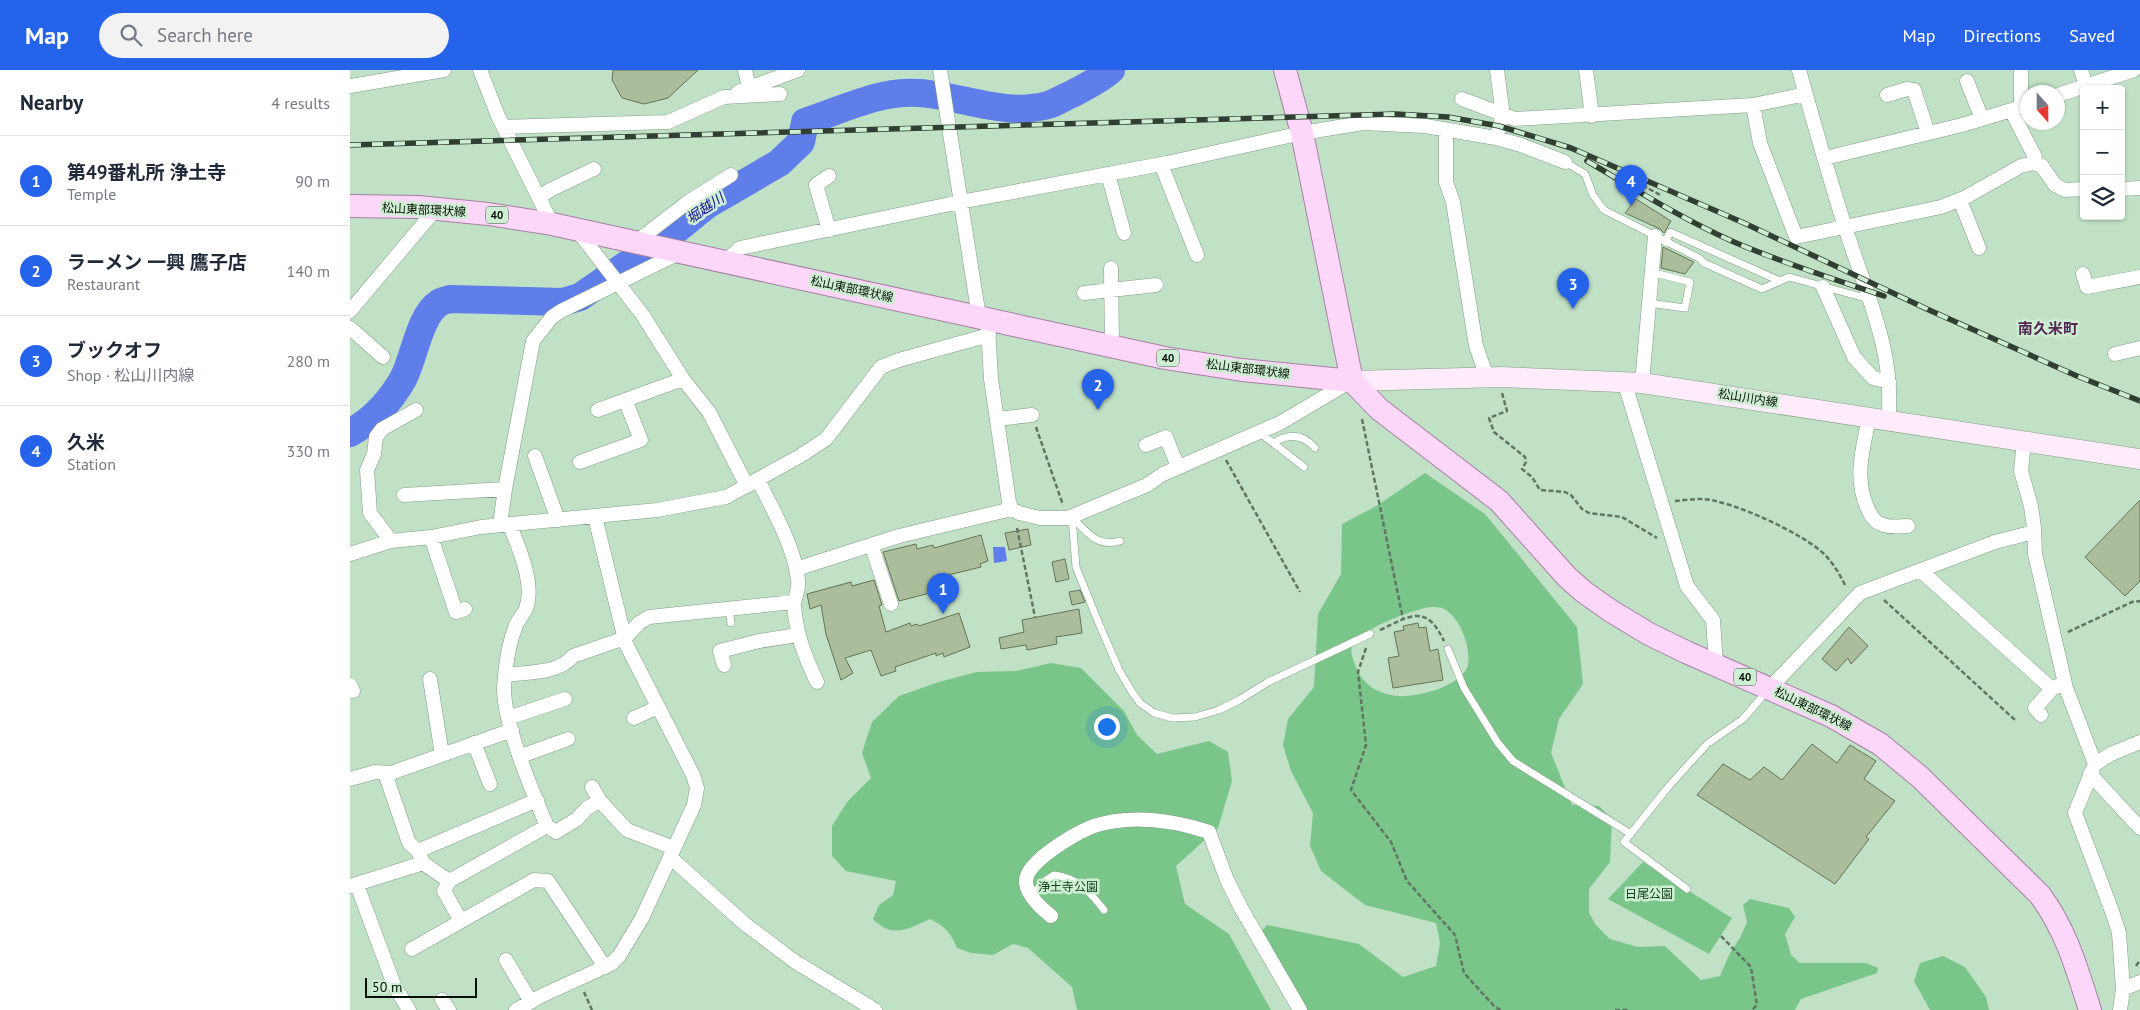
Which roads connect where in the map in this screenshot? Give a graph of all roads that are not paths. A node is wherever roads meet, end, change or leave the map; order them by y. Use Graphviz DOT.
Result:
graph roads {
  1 [pos="444,70"];
  2 [pos="480,70"];
  3 [pos="745,70"];
  4 [pos="798,70"];
  5 [pos="940,70"];
  6 [pos="1285,70"];
  7 [pos="1497,70"];
  8 [pos="1586,70"];
  9 [pos="1799,70"];
  10 [pos="2021,70"];
  11 [pos="2081,70"];
  12 [pos="2134,70"];
  13 [pos="1967,81"];
  14 [pos="2021,85"];
  15 [pos="2086,85"];
  16 [pos="2089,85"];
  17 [pos="350,86"];
  18 [pos="749,88"];
  19 [pos="2080,88"];
  20 [pos="2065,93"];
  21 [pos="780,94"];
  22 [pos="1806,94"];
  23 [pos="1887,95"];
  24 [pos="724,97"];
  25 [pos="1462,99"];
  26 [pos="1753,105"];
  27 [pos="2020,108"];
  28 [pos="1503,116"];
  29 [pos="1592,116"];
  30 [pos="1982,119"];
  31 [pos="503,127"];
  32 [pos="2027,130"];
  33 [pos="1446,131"];
  34 [pos="1302,133"];
  35 [pos="1928,133"];
  36 [pos="1496,138"];
  37 [pos="1825,158"];
  38 [pos="1565,162"];
  39 [pos="1161,164"];
  40 [pos="2033,164"];
  41 [pos="594,169"];
  42 [pos="1108,174"];
  43 [pos="731,175"];
  44 [pos="829,176"];
  45 [pos="2140,188"];
  46 [pos="2080,189"];
  47 [pos="2125,189"];
  48 [pos="539,197"];
  49 [pos="1960,200"];
  50 [pos="960,202"];
  51 [pos="350,206"];
  52 [pos="436,209"];
  53 [pos="552,224"];
  54 [pos="1844,226"];
  55 [pos="576,229"];
  56 [pos="829,230"];
  57 [pos="1124,233"];
  58 [pos="1660,239"];
  59 [pos="639,243"];
  60 [pos="1979,248"];
  61 [pos="676,252"];
  62 [pos="1197,255"];
  63 [pos="726,262"];
  64 [pos="1111,268"];
  65 [pos="1651,272"];
  66 [pos="2084,274"];
  67 [pos="2140,277"];
  68 [pos="615,279"];
  69 [pos="1780,281"];
  70 [pos="1156,285"];
  71 [pos="1822,287"];
  72 [pos="1112,290"];
  73 [pos="1084,293"];
  74 [pos="1870,300"];
  75 [pos="1649,303"];
  76 [pos="350,311"];
  77 [pos="985,323"];
  78 [pos="350,328"];
  79 [pos="1112,346"];
  80 [pos="2140,348"];
  81 [pos="2115,354"];
  82 [pos="383,357"];
  83 [pos="1495,377"];
  84 [pos="683,379"];
  85 [pos="1352,381"];
  86 [pos="1633,382"];
  87 [pos="1889,382"];
  88 [pos="626,402"];
  89 [pos="416,410"];
  90 [pos="598,410"];
  91 [pos="1032,415"];
  92 [pos="997,419"];
  93 [pos="1879,419"];
  94 [pos="1259,432"];
  95 [pos="2024,441"];
  96 [pos="1273,443"];
  97 [pos="1146,445"];
  98 [pos="1315,448"];
  99 [pos="534,456"];
  100 [pos="2140,459"];
  101 [pos="580,462"];
  102 [pos="1178,467"];
  103 [pos="1304,467"];
  104 [pos="753,483"];
  105 [pos="505,489"];
  106 [pos="404,495"];
  107 [pos="1012,509"];
  108 [pos="595,516"];
  109 [pos="1070,517"];
  110 [pos="558,520"];
  111 [pos="505,524"];
  112 [pos="1908,526"];
  113 [pos="2034,532"];
  114 [pos="431,537"];
  115 [pos="1120,541"];
  116 [pos="391,542"];
  117 [pos="874,544"];
  118 [pos="350,554"];
  119 [pos="796,569"];
  120 [pos="1920,570"];
  121 [pos="794,602"];
  122 [pos="891,604"];
  123 [pos="465,609"];
  124 [pos="798,634"];
  125 [pos="1370,634"];
  126 [pos="625,638"];
  127 [pos="1448,649"];
  128 [pos="724,664"];
  129 [pos="1716,664"];
  130 [pos="506,675"];
  131 [pos="430,678"];
  132 [pos="818,682"];
  133 [pos="2064,682"];
  134 [pos="1770,688"];
  135 [pos="2052,689"];
  136 [pos="565,699"];
  137 [pos="658,708"];
  138 [pos="2041,715"];
  139 [pos="634,718"];
  140 [pos="510,724"];
  141 [pos="568,739"];
  142 [pos="2140,742"];
  143 [pos="474,744"];
  144 [pos="442,755"];
  145 [pos="521,756"];
  146 [pos="2092,769"];
  147 [pos="385,773"];
  148 [pos="351,775"];
  149 [pos="490,784"];
  150 [pos="592,787"];
  151 [pos="537,800"];
  152 [pos="600,802"];
  153 [pos="547,826"];
  154 [pos="2140,828"];
  155 [pos="1631,834"];
  156 [pos="672,852"];
  157 [pos="420,857"];
  158 [pos="449,881"];
  159 [pos="353,886"];
  160 [pos="1687,889"];
  161 [pos="1032,896"];
  162 [pos="1104,910"];
  163 [pos="1051,916"];
  164 [pos="461,921"];
  165 [pos="412,949"];
  166 [pos="506,960"];
  167 [pos="605,967"];
  168 [pos="2140,982"];
  169 [pos="2123,989"];
  170 [pos="531,1002"];
  171 [pos="410,1010"];
  172 [pos="516,1010"];
  173 [pos="875,1010"];
  174 [pos="1300,1010"];
  175 [pos="2090,1010"];
  176 [pos="2120,1010"];
  1 -- 17 [label="street"];
  2 -- 31 [label="street"];
  3 -- 18 [label="street"];
  4 -- 18 [label="street"];
  5 -- 50 [label="street"];
  6 -- 34 [label="main road"];
  7 -- 28 [label="street"];
  8 -- 29 [label="street"];
  9 -- 22 [label="street"];
  10 -- 14 [label="street"];
  11 -- 15 [label="street"];
  12 -- 16 [label="street"];
  13 -- 30 [label="street"];
  18 -- 24 [label="street"];
  19 -- 20 [label="street"];
  21 -- 24 [label="street"];
  22 -- 26 [label="street"];
  22 -- 37 [label="street"];
  23 -- 35 [label="street"];
  24 -- 31 [label="street"];
  25 -- 28 [label="street"];
  26 -- 29 [label="street"];
  26 -- 54 [label="street"];
  27 -- 30 [label="street"];
  28 -- 29 [label="street"];
  28 -- 36 [label="street"];
  30 -- 35 [label="street"];
  31 -- 48 [label="street"];
  32 -- 40 [label="street"];
  33 -- 34 [label="street"];
  33 -- 36 [label="street"];
  33 -- 83 [label="street"];
  34 -- 39 [label="street"];
  34 -- 85 [label="main road"];
  35 -- 37 [label="street"];
  36 -- 38 [label="street"];
  37 -- 54 [label="street"];
  38 -- 58 [label="lane"];
  39 -- 42 [label="street"];
  39 -- 62 [label="street"];
  40 -- 46 [label="street"];
  40 -- 49 [label="street"];
  41 -- 48 [label="street"];
  42 -- 50 [label="street"];
  42 -- 57 [label="street"];
  43 -- 59 [label="street"];
  44 -- 56 [label="street"];
  45 -- 47 [label="street"];
  48 -- 53 [label="street"];
  49 -- 54 [label="street"];
  49 -- 60 [label="street"];
  50 -- 56 [label="street"];
  50 -- 77 [label="street"];
  51 -- 52 [label="main road, 松山東部環状線 / 40"];
  52 -- 53 [label="main road, 松山東部環状線 / 40"];
  52 -- 76 [label="street"];
  53 -- 55 [label="main road, 松山東部環状線 / 40"];
  54 -- 74 [label="street"];
  55 -- 59 [label="main road, 松山東部環状線 / 40"];
  55 -- 68 [label="street"];
  56 -- 63 [label="street"];
  58 -- 65 [label="street"];
  58 -- 69 [label="lane"];
  58 -- 69 [label="lane"];
  59 -- 61 [label="main road, 松山東部環状線 / 40"];
  61 -- 63 [label="main road, 松山東部環状線 / 40"];
  61 -- 68 [label="street"];
  63 -- 77 [label="main road, 松山東部環状線 / 40"];
  64 -- 72 [label="street"];
  65 -- 75 [label="street"];
  65 -- 75 [label="lane"];
  66 -- 67 [label="street"];
  68 -- 84 [label="street"];
  68 -- 105 [label="street"];
  69 -- 71 [label="lane"];
  70 -- 72 [label="street"];
  71 -- 74 [label="lane"];
  71 -- 87 [label="street"];
  72 -- 73 [label="street"];
  72 -- 79 [label="street"];
  74 -- 87 [label="street"];
  75 -- 86 [label="street"];
  77 -- 79 [label="main road, 松山東部環状線 / 40"];
  77 -- 92 [label="street"];
  77 -- 104 [label="street"];
  78 -- 82 [label="street"];
  79 -- 85 [label="main road, 松山東部環状線 / 40"];
  80 -- 81 [label="street"];
  83 -- 85 [label="main road, 松山川内線"];
  83 -- 86 [label="main road, 松山川内線"];
  84 -- 88 [label="street"];
  84 -- 104 [label="street"];
  85 -- 94 [label="street"];
  85 -- 129 [label="main road, 松山東部環状線 / 40"];
  86 -- 93 [label="main road, 松山川内線"];
  86 -- 129 [label="street"];
  87 -- 93 [label="street"];
  88 -- 90 [label="street"];
  88 -- 101 [label="street"];
  89 -- 116 [label="street"];
  91 -- 92 [label="street"];
  92 -- 107 [label="street"];
  93 -- 95 [label="main road, 松山川内線"];
  93 -- 112 [label="street"];
  94 -- 96 [label="lane"];
  94 -- 102 [label="street"];
  95 -- 100 [label="main road, 松山川内線"];
  95 -- 113 [label="street"];
  96 -- 98 [label="lane"];
  96 -- 103 [label="lane"];
  97 -- 102 [label="street"];
  99 -- 110 [label="street"];
  102 -- 109 [label="street"];
  104 -- 108 [label="street"];
  104 -- 119 [label="street"];
  105 -- 106 [label="street"];
  105 -- 111 [label="street"];
  107 -- 109 [label="street"];
  107 -- 117 [label="street"];
  108 -- 110 [label="street"];
  108 -- 126 [label="street"];
  109 -- 115 [label="lane"];
  109 -- 125 [label="lane"];
  110 -- 111 [label="street"];
  111 -- 114 [label="street"];
  111 -- 130 [label="street"];
  113 -- 120 [label="street"];
  113 -- 133 [label="street"];
  114 -- 116 [label="street"];
  114 -- 123 [label="street"];
  116 -- 118 [label="street"];
  117 -- 119 [label="street"];
  117 -- 122 [label="street"];
  119 -- 121 [label="street"];
  120 -- 134 [label="street"];
  120 -- 135 [label="street"];
  121 -- 124 [label="street"];
  121 -- 126 [label="street"];
  124 -- 128 [label="street"];
  124 -- 132 [label="street"];
  126 -- 130 [label="street"];
  126 -- 137 [label="street"];
  127 -- 155 [label="lane"];
  129 -- 134 [label="main road, 松山東部環状線 / 40"];
  130 -- 140 [label="street"];
  131 -- 144 [label="street"];
  133 -- 135 [label="street"];
  133 -- 146 [label="street"];
  134 -- 155 [label="lane"];
  134 -- 175 [label="main road, 松山東部環状線 / 40"];
  135 -- 138 [label="street"];
  136 -- 140 [label="street"];
  137 -- 139 [label="street"];
  137 -- 156 [label="street"];
  140 -- 143 [label="street"];
  140 -- 145 [label="street"];
  141 -- 145 [label="street"];
  142 -- 146 [label="street"];
  143 -- 144 [label="street"];
  143 -- 149 [label="street"];
  144 -- 147 [label="street"];
  145 -- 151 [label="street"];
  146 -- 154 [label="street"];
  146 -- 169 [label="street"];
  147 -- 148 [label="street"];
  147 -- 157 [label="street"];
  150 -- 152 [label="street"];
  151 -- 153 [label="street"];
  151 -- 157 [label="street"];
  152 -- 153 [label="street"];
  152 -- 156 [label="street"];
  153 -- 158 [label="street"];
  155 -- 160 [label="lane"];
  156 -- 167 [label="street"];
  156 -- 173 [label="street"];
  157 -- 158 [label="street"];
  157 -- 159 [label="street"];
  158 -- 164 [label="street"];
  159 -- 171 [label="street"];
  161 -- 162 [label="lane"];
  161 -- 163 [label="street"];
  161 -- 174 [label="street"];
  164 -- 165 [label="street"];
  164 -- 167 [label="street"];
  166 -- 170 [label="street"];
  167 -- 170 [label="street"];
  168 -- 169 [label="street"];
  169 -- 176 [label="street"];
  170 -- 172 [label="street"];
}
